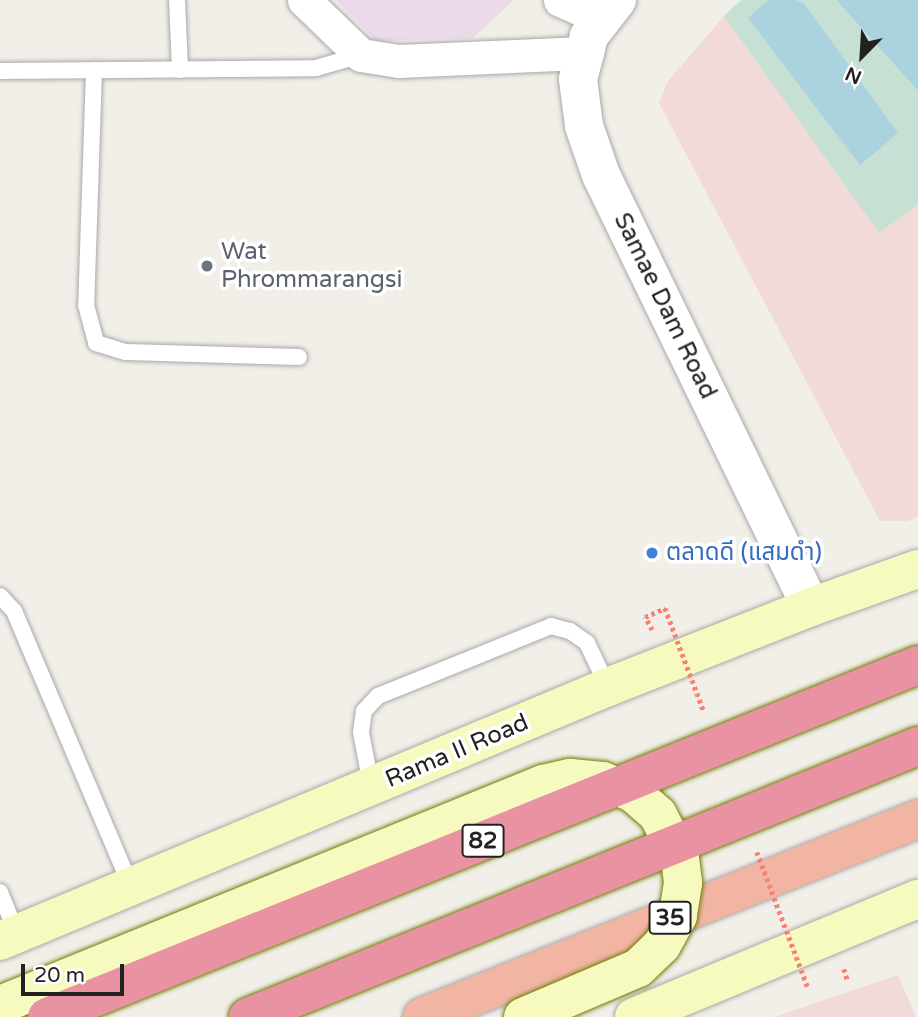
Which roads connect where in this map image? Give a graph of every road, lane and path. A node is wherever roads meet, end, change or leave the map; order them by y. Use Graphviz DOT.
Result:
graph roads {
  1 [pos="177,0"];
  2 [pos="304,0"];
  3 [pos="560,0"];
  4 [pos="610,9"];
  5 [pos="585,52"];
  6 [pos="361,55"];
  7 [pos="94,70"];
  8 [pos="180,70"];
  9 [pos="0,71"];
  10 [pos="299,356"];
  11 [pos="918,569"];
  12 [pos="0,596"];
  13 [pos="811,607"];
  14 [pos="918,665"];
  15 [pos="918,680"];
  16 [pos="608,688"];
  17 [pos="918,746"];
  18 [pos="371,787"];
  19 [pos="918,819"];
  20 [pos="131,886"];
  21 [pos="0,892"];
  22 [pos="914,910"];
  23 [pos="9,937"];
  24 [pos="0,1005"];
  25 [pos="47,1017"];
  26 [pos="83,1017"];
  27 [pos="248,1017"];
  28 [pos="422,1017"];
  29 [pos="523,1017"];
  30 [pos="634,1017"];
  1 -- 8 [label="lane"];
  2 -- 6 [label="street"];
  3 -- 4 [label="street"];
  4 -- 5 [label="street, Samae Dam Road"];
  5 -- 6 [label="street"];
  5 -- 13 [label="street, Samae Dam Road"];
  6 -- 8 [label="lane"];
  7 -- 8 [label="lane"];
  7 -- 9 [label="lane"];
  7 -- 10 [label="lane"];
  11 -- 13 [label="main road, Rama II Road"];
  12 -- 20 [label="lane"];
  13 -- 16 [label="main road, Rama II Road"];
  14 -- 25 [label="highway, 82, bridge"];
  15 -- 26 [label="highway"];
  16 -- 18 [label="main road, Rama II Road"];
  16 -- 18 [label="lane"];
  17 -- 27 [label="highway, bridge"];
  18 -- 20 [label="main road, Rama II Road"];
  19 -- 28 [label="highway, 35"];
  20 -- 23 [label="main road, Rama II Road"];
  21 -- 23 [label="lane"];
  22 -- 30 [label="main road"];
  24 -- 29 [label="main road, bridge"];
}
